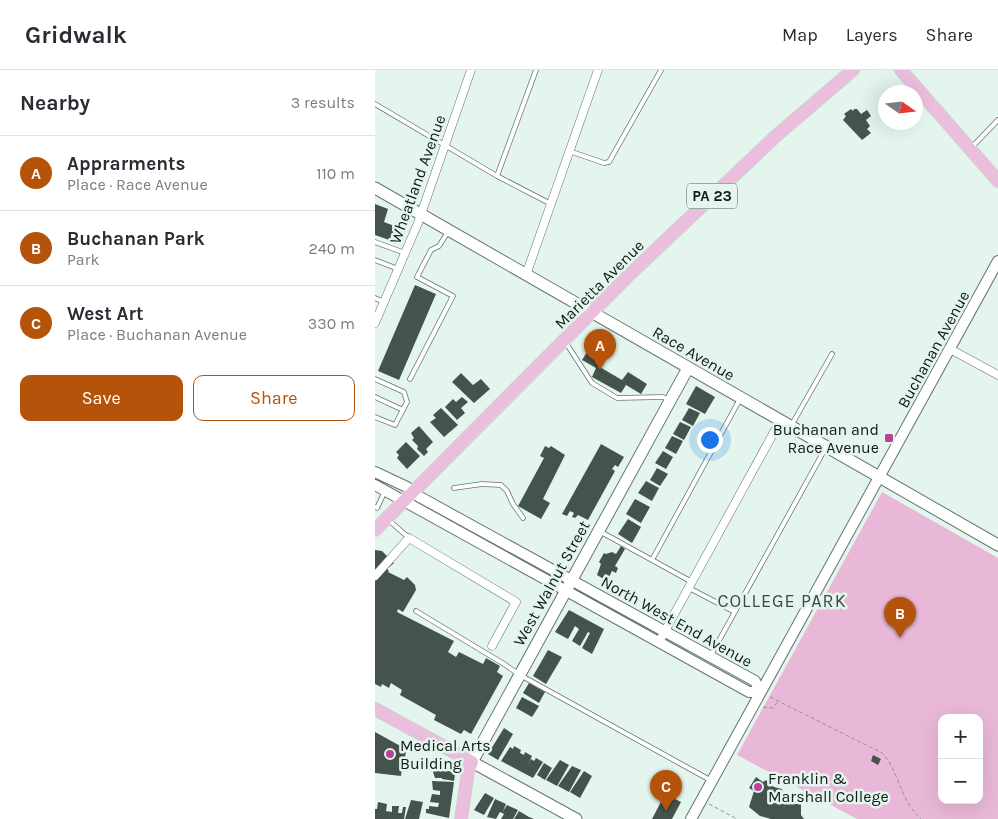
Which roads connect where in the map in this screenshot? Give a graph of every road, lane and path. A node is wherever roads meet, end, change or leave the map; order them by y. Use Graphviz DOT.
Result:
graph roads {
  1 [pos="471,70"];
  2 [pos="536,70"];
  3 [pos="598,70"];
  4 [pos="661,70"];
  5 [pos="853,70"];
  6 [pos="901,70"];
  7 [pos="375,104"];
  8 [pos="998,120"];
  9 [pos="445,146"];
  10 [pos="969,148"];
  11 [pos="569,151"];
  12 [pos="497,176"];
  13 [pos="998,181"];
  14 [pos="375,188"];
  15 [pos="551,204"];
  16 [pos="421,214"];
  17 [pos="449,230"];
  18 [pos="375,242"];
  19 [pos="405,253"];
  20 [pos="375,260"];
  21 [pos="998,261"];
  22 [pos="398,269"];
  23 [pos="526,275"];
  24 [pos="375,298"];
  25 [pos="384,302"];
  26 [pos="592,313"];
  27 [pos="375,323"];
  28 [pos="565,341"];
  29 [pos="950,349"];
  30 [pos="832,354"];
  31 [pos="688,368"];
  32 [pos="998,375"];
  33 [pos="375,379"];
  34 [pos="410,379"];
  35 [pos="375,396"];
  36 [pos="740,398"];
  37 [pos="670,400"];
  38 [pos="403,410"];
  39 [pos="375,417"];
  40 [pos="785,424"];
  41 [pos="826,447"];
  42 [pos="375,472"];
  43 [pos="879,477"];
  44 [pos="375,485"];
  45 [pos="454,488"];
  46 [pos="385,490"];
  47 [pos="408,497"];
  48 [pos="376,508"];
  49 [pos="388,517"];
  50 [pos="523,518"];
  51 [pos="375,530"];
  52 [pos="599,530"];
  53 [pos="409,538"];
  54 [pos="998,545"];
  55 [pos="652,560"];
  56 [pos="375,576"];
  57 [pos="571,580"];
  58 [pos="691,585"];
  59 [pos="566,591"];
  60 [pos="416,611"];
  61 [pos="735,612"];
  62 [pos="665,632"];
  63 [pos="659,642"];
  64 [pos="492,646"];
  65 [pos="710,657"];
  66 [pos="520,675"];
  67 [pos="760,692"];
  68 [pos="778,701"];
  69 [pos="763,706"];
  70 [pos="375,709"];
  71 [pos="472,762"];
  72 [pos="712,781"];
  73 [pos="709,804"];
  74 [pos="461,819"];
  75 [pos="576,819"];
  76 [pos="691,819"];
  77 [pos="737,819"];
  78 [pos="921,819"];
  1 -- 9 [label="street, Wheatland Avenue"];
  2 -- 12 [label="lane"];
  3 -- 11 [label="street"];
  4 -- 11 [label="lane"];
  5 -- 26 [label="main road, Marietta Avenue / PA 23"];
  6 -- 10 [label="main road"];
  7 -- 9 [label="lane"];
  8 -- 10 [label="lane"];
  9 -- 12 [label="lane"];
  9 -- 16 [label="street, Wheatland Avenue"];
  10 -- 13 [label="main road"];
  11 -- 15 [label="street"];
  12 -- 15 [label="lane"];
  14 -- 16 [label="main road, Race Avenue"];
  15 -- 23 [label="street"];
  16 -- 17 [label="main road, Race Avenue"];
  16 -- 19 [label="street, Wheatland Avenue"];
  17 -- 23 [label="main road, Race Avenue"];
  17 -- 34 [label="lane"];
  18 -- 19 [label="lane"];
  19 -- 22 [label="street, Wheatland Avenue"];
  20 -- 22 [label="lane"];
  21 -- 29 [label="street, Buchanan Avenue"];
  22 -- 25 [label="street, Wheatland Avenue"];
  23 -- 26 [label="main road, Race Avenue"];
  24 -- 25 [label="lane"];
  25 -- 27 [label="street, Wheatland Avenue"];
  26 -- 28 [label="main road, Marietta Avenue / PA 23"];
  26 -- 31 [label="main road, Race Avenue"];
  28 -- 37 [label="lane"];
  28 -- 47 [label="main road, Marietta Avenue / PA 23"];
  29 -- 32 [label="street"];
  29 -- 43 [label="street, Buchanan Avenue"];
  30 -- 40 [label="lane"];
  31 -- 36 [label="main road, Race Avenue"];
  31 -- 37 [label="main road, West Walnut Street"];
  33 -- 38 [label="lane"];
  35 -- 38 [label="lane"];
  36 -- 40 [label="main road, Race Avenue"];
  36 -- 55 [label="lane"];
  37 -- 52 [label="main road, West Walnut Street"];
  38 -- 39 [label="lane"];
  40 -- 41 [label="main road, Race Avenue"];
  40 -- 58 [label="street"];
  41 -- 43 [label="main road, Race Avenue"];
  41 -- 61 [label="lane"];
  42 -- 47 [label="street, North West End Avenue"];
  43 -- 54 [label="main road, Race Avenue"];
  43 -- 67 [label="street, Buchanan Avenue"];
  44 -- 46 [label="street, North West End Avenue"];
  45 -- 50 [label="lane"];
  46 -- 47 [label="street, North West End Avenue"];
  46 -- 48 [label="lane"];
  47 -- 49 [label="main road, Marietta Avenue / PA 23"];
  47 -- 57 [label="street, North West End Avenue"];
  47 -- 59 [label="street, North West End Avenue"];
  49 -- 51 [label="main road, Marietta Avenue / PA 23"];
  49 -- 53 [label="lane"];
  52 -- 55 [label="lane"];
  52 -- 57 [label="main road, West Walnut Street"];
  53 -- 56 [label="street"];
  53 -- 64 [label="street"];
  55 -- 58 [label="lane"];
  57 -- 59 [label="main road, West Walnut Street"];
  57 -- 62 [label="street, North West End Avenue"];
  58 -- 61 [label="lane"];
  58 -- 62 [label="street"];
  59 -- 63 [label="street, North West End Avenue"];
  59 -- 66 [label="main road, West Walnut Street"];
  60 -- 66 [label="lane"];
  61 -- 65 [label="lane"];
  62 -- 63 [label="street"];
  62 -- 65 [label="street, North West End Avenue"];
  63 -- 67 [label="street, North West End Avenue"];
  65 -- 67 [label="street, North West End Avenue"];
  66 -- 71 [label="main road, West Walnut Street"];
  66 -- 72 [label="lane"];
  67 -- 68 [label="path"];
  67 -- 72 [label="street, Buchanan Avenue"];
  68 -- 69 [label="path"];
  68 -- 78 [label="path"];
  70 -- 71 [label="main road"];
  71 -- 74 [label="main road, West Walnut Street"];
  71 -- 75 [label="main road"];
  72 -- 76 [label="street, Buchanan Avenue"];
  73 -- 77 [label="path"];
}
